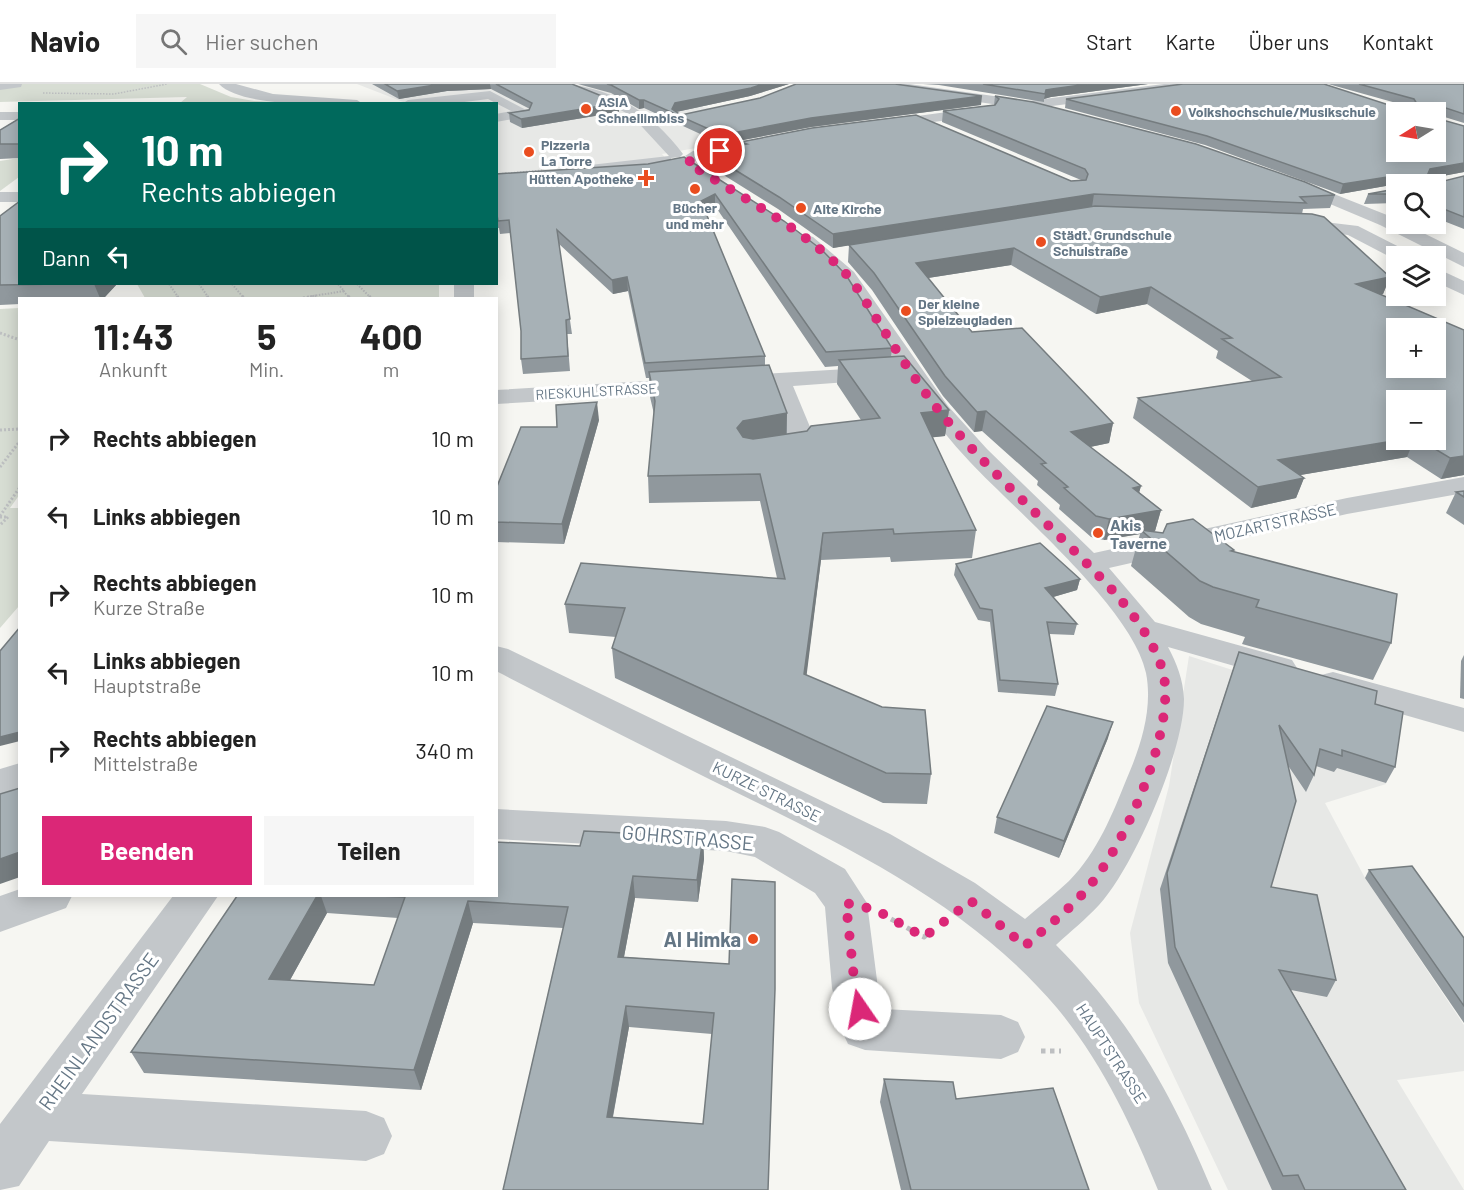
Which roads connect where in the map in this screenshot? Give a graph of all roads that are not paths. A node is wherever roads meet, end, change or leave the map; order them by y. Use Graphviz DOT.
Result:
graph roads {
  1 [pos="16,84"];
  2 [pos="225,84"];
  3 [pos="561,84"];
  4 [pos="883,84"];
  5 [pos="1194,84"];
  6 [pos="0,86"];
  7 [pos="283,98"];
  8 [pos="337,102"];
  9 [pos="350,102"];
  10 [pos="426,102"];
  11 [pos="1030,105"];
  12 [pos="1069,114"];
  13 [pos="0,116"];
  14 [pos="18,116"];
  15 [pos="498,118"];
  16 [pos="917,120"];
  17 [pos="858,127"];
  18 [pos="951,134"];
  19 [pos="769,141"];
  20 [pos="684,160"];
  21 [pos="576,172"];
  22 [pos="1271,174"];
  23 [pos="0,197"];
  24 [pos="18,197"];
  25 [pos="1366,197"];
  26 [pos="1342,201"];
  27 [pos="18,203"];
  28 [pos="0,216"];
  29 [pos="1271,222"];
  30 [pos="792,231"];
  31 [pos="1386,248"];
  32 [pos="1464,261"];
  33 [pos="1446,279"];
  34 [pos="1464,289"];
  35 [pos="910,371"];
  36 [pos="779,380"];
  37 [pos="498,397"];
  38 [pos="752,455"];
  39 [pos="1464,485"];
  40 [pos="1088,564"];
  41 [pos="1143,629"];
  42 [pos="498,658"];
  43 [pos="1464,720"];
  44 [pos="18,778"];
  45 [pos="0,783"];
  46 [pos="498,824"];
  47 [pos="48,897"];
  48 [pos="196,897"];
  49 [pos="0,914"];
  50 [pos="1025,946"];
  51 [pos="1001,1037"];
  52 [pos="37,1116"];
  53 [pos="366,1136"];
  54 [pos="0,1167"];
  55 [pos="1185,1190"];
  1 -- 6 [label="street"];
  2 -- 7 [label="street"];
  3 -- 20 [label="street"];
  4 -- 11 [label="street"];
  5 -- 11 [label="street"];
  7 -- 8 [label="street"];
  7 -- 9 [label="street"];
  10 -- 15 [label="street"];
  11 -- 12 [label="street"];
  11 -- 16 [label="street"];
  13 -- 14 [label="street"];
  16 -- 17 [label="street"];
  16 -- 18 [label="street"];
  19 -- 20 [label="street"];
  20 -- 21 [label="street"];
  22 -- 26 [label="street"];
  23 -- 24 [label="street"];
  25 -- 26 [label="street"];
  26 -- 32 [label="street"];
  27 -- 28 [label="street"];
  29 -- 31 [label="street"];
  30 -- 35 [label="street"];
  33 -- 34 [label="street"];
  35 -- 36 [label="street, RIESKUHLSTRASSE"];
  35 -- 40 [label="street"];
  36 -- 37 [label="street, RIESKUHLSTRASSE"];
  36 -- 38 [label="street"];
  39 -- 40 [label="street, MOZARTSTRASSE"];
  40 -- 41 [label="street"];
  41 -- 43 [label="street"];
  41 -- 50 [label="street"];
  42 -- 50 [label="street, KURZE STRASSE"];
  44 -- 45 [label="street"];
  46 -- 51 [label="street, GOHRSTRASSE"];
  47 -- 49 [label="street"];
  48 -- 52 [label="street, RHEINLANDSTRASSE"];
  50 -- 55 [label="street, HAUPTSTRASSE"];
  52 -- 53 [label="street"];
  52 -- 54 [label="street, RHEINLANDSTRASSE"];
}
